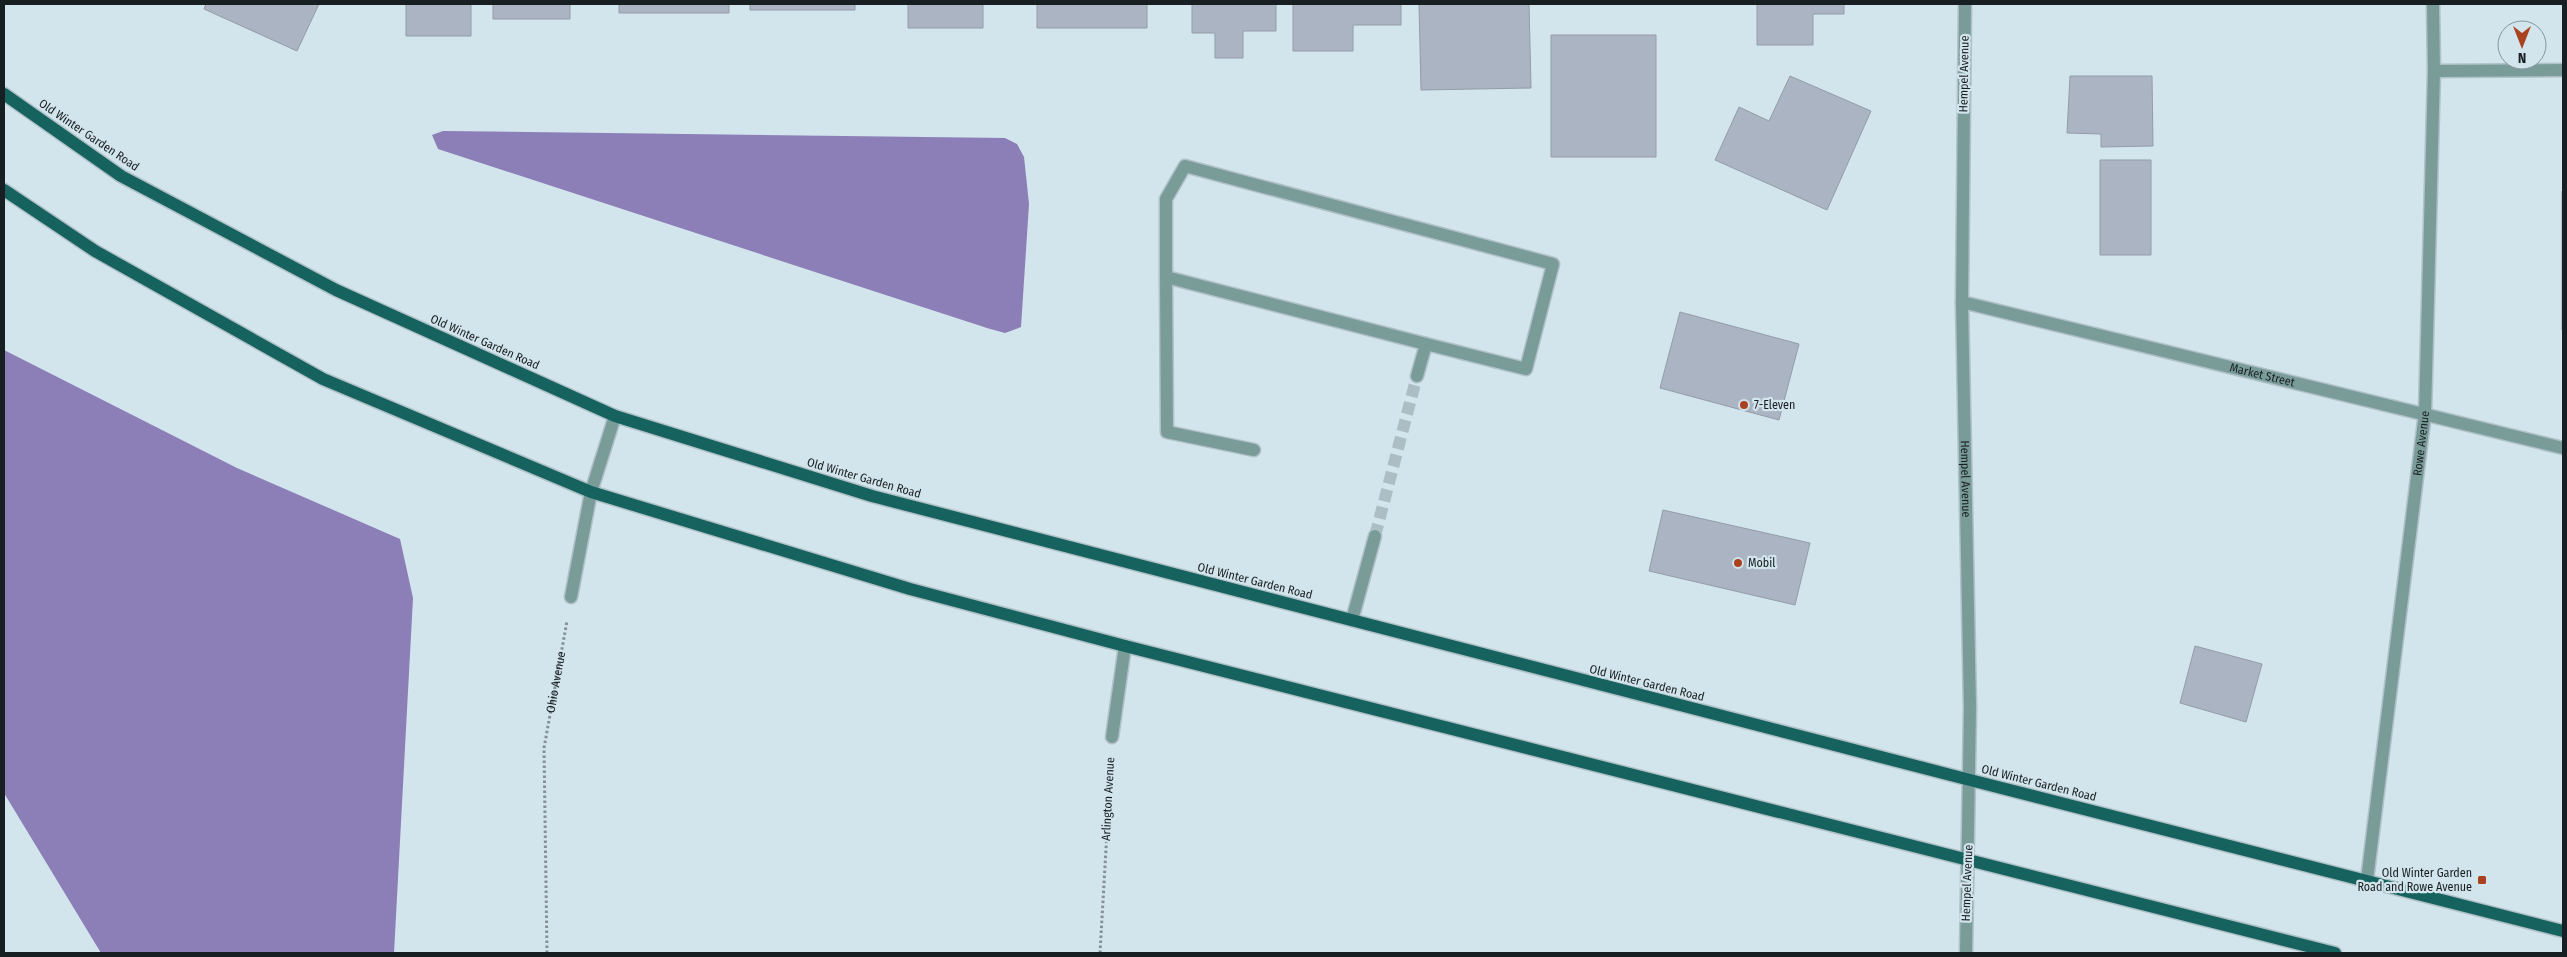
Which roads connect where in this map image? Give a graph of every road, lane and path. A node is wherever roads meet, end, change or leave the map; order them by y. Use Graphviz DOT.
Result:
graph roads {
  1 [pos="1965,4"];
  2 [pos="2433,4"];
  3 [pos="2563,70"];
  4 [pos="2434,71"];
  5 [pos="4,94"];
  6 [pos="4,190"];
  7 [pos="1166,277"];
  8 [pos="1962,302"];
  9 [pos="1426,344"];
  10 [pos="1417,376"];
  11 [pos="2425,413"];
  12 [pos="615,416"];
  13 [pos="2563,448"];
  14 [pos="1254,450"];
  15 [pos="591,492"];
  16 [pos="1375,536"];
  17 [pos="572,597"];
  18 [pos="1352,620"];
  19 [pos="1125,646"];
  20 [pos="1112,737"];
  21 [pos="1970,780"];
  22 [pos="1967,861"];
  23 [pos="2367,880"];
  24 [pos="2563,930"];
  25 [pos="547,953"];
  26 [pos="1100,953"];
  27 [pos="1966,953"];
  28 [pos="2335,953"];
  1 -- 8 [label="street, Hempel Avenue"];
  2 -- 4 [label="street, Rowe Avenue"];
  3 -- 4 [label="street"];
  4 -- 11 [label="street, Rowe Avenue"];
  5 -- 12 [label="main road, Old Winter Garden Road"];
  6 -- 15 [label="main road"];
  7 -- 9 [label="street"];
  7 -- 9 [label="street"];
  7 -- 14 [label="street"];
  8 -- 11 [label="street, Market Street"];
  8 -- 21 [label="street, Hempel Avenue"];
  9 -- 10 [label="street"];
  11 -- 13 [label="street, Market Street"];
  11 -- 23 [label="street, Rowe Avenue"];
  12 -- 15 [label="street"];
  12 -- 18 [label="main road, Old Winter Garden Road"];
  15 -- 17 [label="street"];
  15 -- 19 [label="main road"];
  16 -- 18 [label="street"];
  17 -- 25 [label="path, Ohio Avenue"];
  18 -- 21 [label="main road, Old Winter Garden Road"];
  19 -- 20 [label="street"];
  19 -- 22 [label="main road"];
  20 -- 26 [label="path, Arlington Avenue"];
  21 -- 22 [label="street, Hempel Avenue"];
  21 -- 23 [label="main road, Old Winter Garden Road"];
  22 -- 27 [label="street, Hempel Avenue"];
  22 -- 28 [label="main road"];
  23 -- 24 [label="main road, Old Winter Garden Road"];
}
